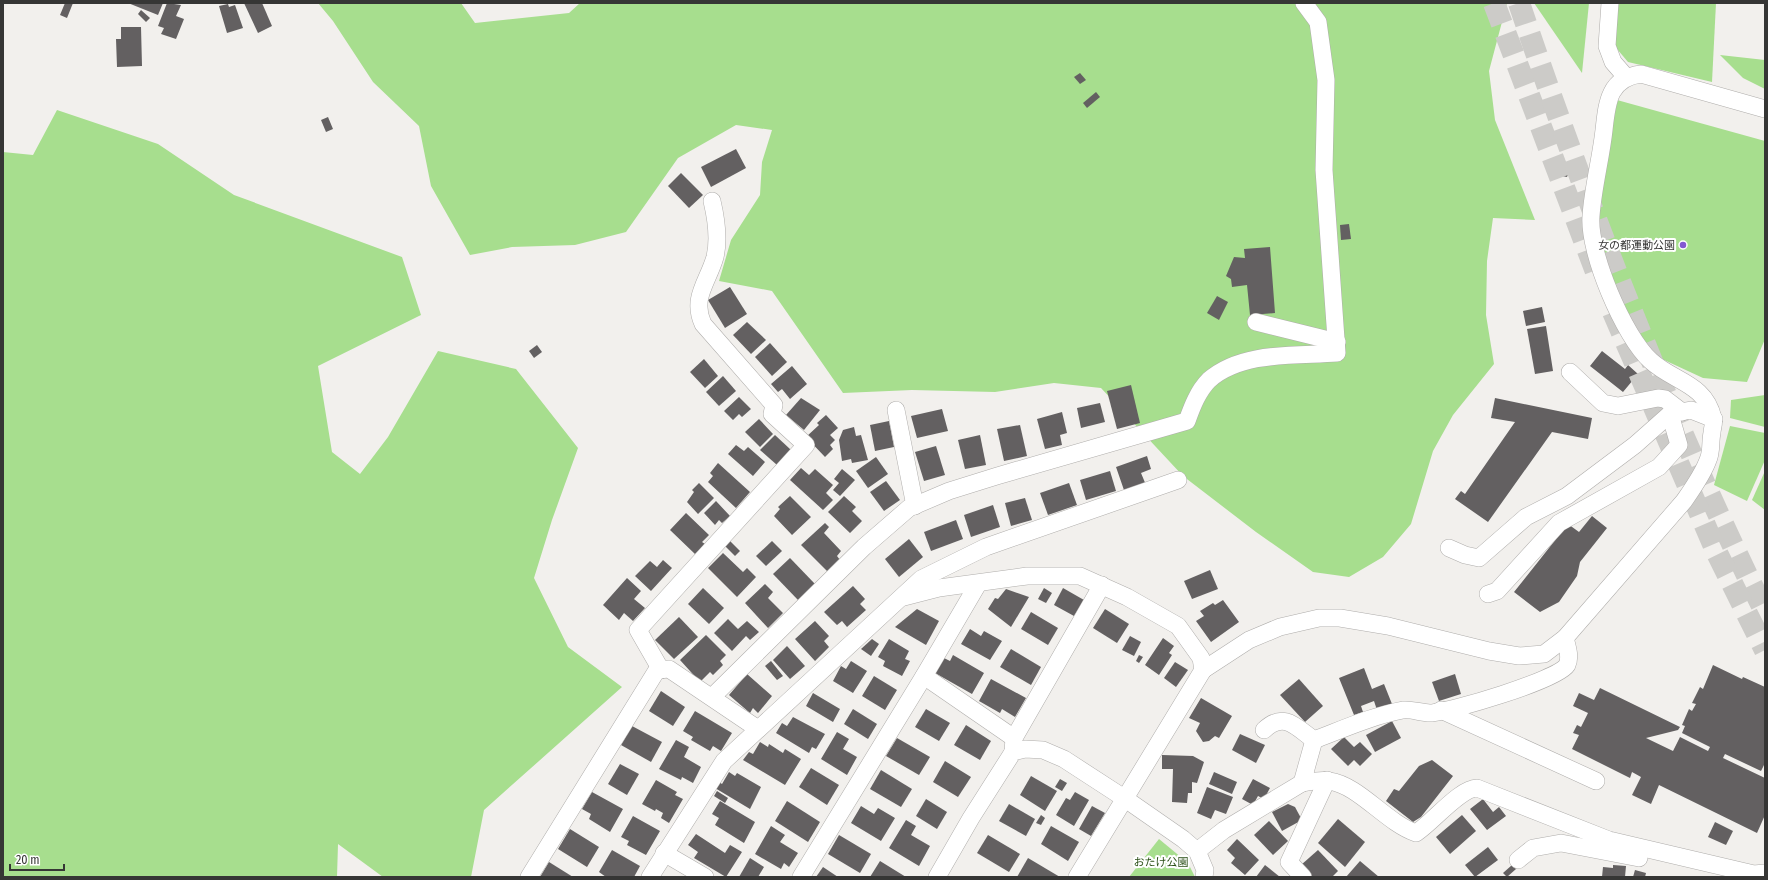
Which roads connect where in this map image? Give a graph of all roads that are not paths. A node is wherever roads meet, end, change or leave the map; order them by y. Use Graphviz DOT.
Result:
graph roads {
  1 [pos="1304,3"];
  2 [pos="1610,3"];
  3 [pos="1626,77"];
  4 [pos="1765,109"];
  5 [pos="712,201"];
  6 [pos="1256,322"];
  7 [pos="1337,342"];
  8 [pos="1570,372"];
  9 [pos="896,410"];
  10 [pos="1676,413"];
  11 [pos="1714,419"];
  12 [pos="1178,480"];
  13 [pos="915,506"];
  14 [pos="1449,548"];
  15 [pos="978,584"];
  16 [pos="1102,585"];
  17 [pos="1488,594"];
  18 [pos="904,597"];
  19 [pos="1565,638"];
  20 [pos="661,670"];
  21 [pos="1203,670"];
  22 [pos="924,676"];
  23 [pos="712,697"];
  24 [pos="1441,710"];
  25 [pos="758,729"];
  26 [pos="1264,730"];
  27 [pos="1314,740"];
  28 [pos="1014,745"];
  29 [pos="1327,780"];
  30 [pos="1596,781"];
  31 [pos="1302,783"];
  32 [pos="1124,798"];
  33 [pos="1197,851"];
  34 [pos="1663,852"];
  35 [pos="664,853"];
  36 [pos="1518,860"];
  37 [pos="1765,873"];
  38 [pos="529,877"];
  39 [pos="650,877"];
  40 [pos="705,877"];
  41 [pos="801,877"];
  42 [pos="937,877"];
  43 [pos="1077,877"];
  44 [pos="1204,877"];
  45 [pos="1303,877"];
  1 -- 7 [label="street"];
  2 -- 3 [label="street"];
  3 -- 4 [label="street"];
  3 -- 11 [label="street"];
  5 -- 20 [label="street"];
  6 -- 7 [label="street"];
  7 -- 13 [label="street"];
  8 -- 10 [label="street"];
  9 -- 13 [label="street"];
  10 -- 11 [label="street"];
  10 -- 14 [label="street"];
  10 -- 17 [label="street"];
  11 -- 19 [label="street"];
  12 -- 18 [label="street"];
  13 -- 23 [label="street"];
  15 -- 16 [label="street"];
  15 -- 18 [label="street"];
  15 -- 22 [label="street"];
  16 -- 21 [label="street"];
  16 -- 28 [label="street"];
  18 -- 25 [label="street"];
  19 -- 21 [label="street"];
  19 -- 24 [label="street"];
  20 -- 23 [label="street"];
  20 -- 38 [label="street"];
  21 -- 32 [label="street"];
  22 -- 28 [label="street"];
  22 -- 41 [label="street"];
  23 -- 25 [label="street"];
  24 -- 27 [label="street"];
  24 -- 30 [label="street"];
  25 -- 35 [label="street"];
  26 -- 27 [label="street"];
  27 -- 31 [label="street"];
  28 -- 32 [label="street"];
  28 -- 42 [label="street"];
  29 -- 31 [label="street"];
  29 -- 34 [label="street"];
  29 -- 45 [label="street"];
  31 -- 33 [label="street"];
  32 -- 33 [label="street"];
  32 -- 43 [label="street"];
  33 -- 44 [label="street"];
  34 -- 36 [label="street"];
  34 -- 37 [label="street"];
  35 -- 39 [label="street"];
  35 -- 40 [label="street"];
}
